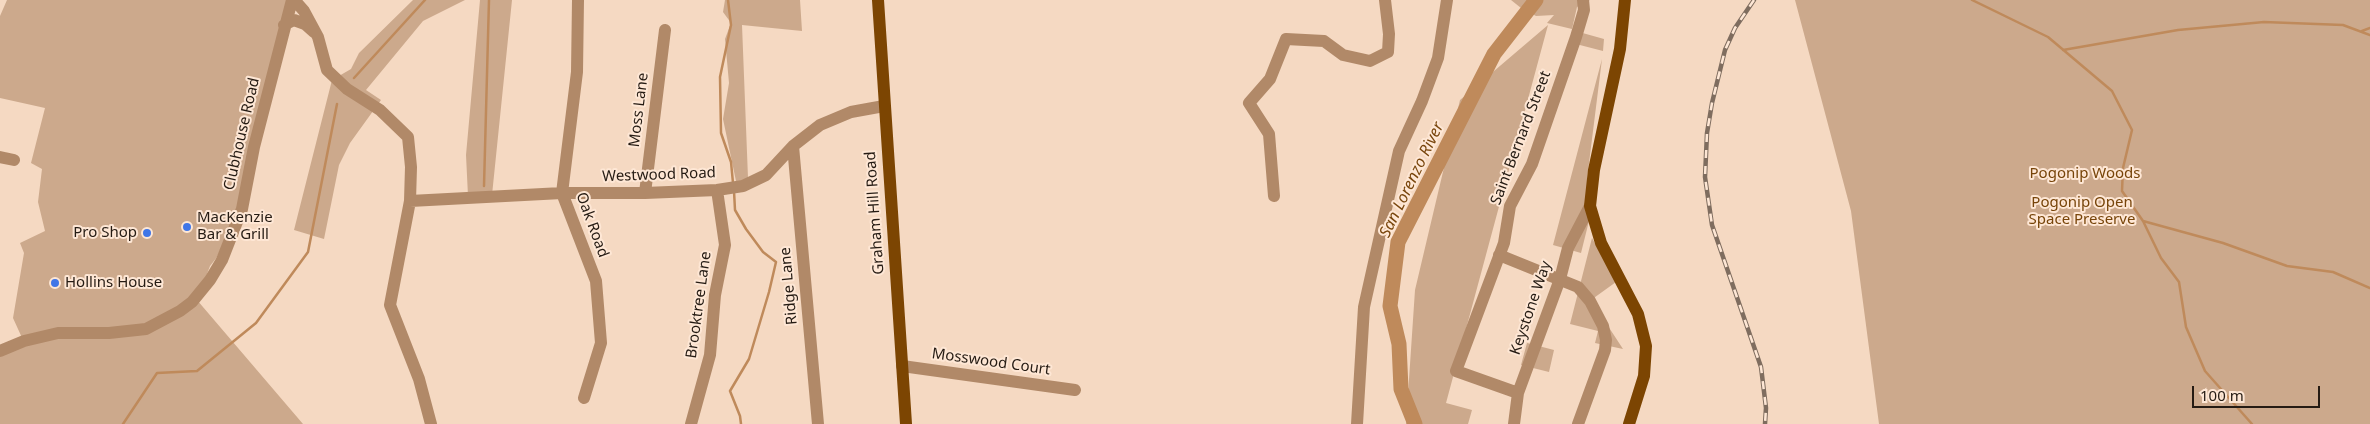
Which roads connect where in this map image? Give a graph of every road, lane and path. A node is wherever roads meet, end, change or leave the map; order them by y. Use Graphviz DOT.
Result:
graph roads {
  1 [pos="292,0"];
  2 [pos="305,0"];
  3 [pos="578,0"];
  4 [pos="878,0"];
  5 [pos="1385,0"];
  6 [pos="1448,0"];
  7 [pos="1583,0"];
  8 [pos="1625,0"];
  9 [pos="284,25"];
  10 [pos="665,30"];
  11 [pos="318,37"];
  12 [pos="884,106"];
  13 [pos="793,146"];
  14 [pos="0,157"];
  15 [pos="14,160"];
  16 [pos="722,190"];
  17 [pos="562,193"];
  18 [pos="645,193"];
  19 [pos="1274,196"];
  20 [pos="410,200"];
  21 [pos="1590,206"];
  22 [pos="1499,255"];
  23 [pos="1560,279"];
  24 [pos="0,351"];
  25 [pos="902,366"];
  26 [pos="1075,390"];
  27 [pos="1518,392"];
  28 [pos="584,398"];
  29 [pos="431,424"];
  30 [pos="692,424"];
  31 [pos="818,424"];
  32 [pos="906,424"];
  33 [pos="1357,424"];
  34 [pos="1514,424"];
  35 [pos="1578,424"];
  36 [pos="1629,424"];
  1 -- 9 [label="street, Clubhouse Road"];
  1 -- 11 [label="street"];
  2 -- 11 [label="street"];
  3 -- 17 [label="street, Oak Road"];
  4 -- 12 [label="main road, Graham Hill Road"];
  5 -- 19 [label="street"];
  6 -- 33 [label="street"];
  7 -- 22 [label="street, Saint Bernard Street"];
  8 -- 21 [label="main road"];
  9 -- 11 [label="street"];
  9 -- 24 [label="street, Clubhouse Road"];
  10 -- 18 [label="street, Moss Lane"];
  11 -- 20 [label="street"];
  12 -- 13 [label="street, Westwood Road"];
  12 -- 25 [label="main road, Graham Hill Road"];
  13 -- 16 [label="street, Westwood Road"];
  13 -- 31 [label="street, Ridge Lane"];
  14 -- 15 [label="street"];
  16 -- 18 [label="street, Westwood Road"];
  16 -- 30 [label="street, Brooktree Lane"];
  17 -- 18 [label="street, Westwood Road"];
  17 -- 20 [label="street, Westwood Road"];
  17 -- 28 [label="street, Oak Road"];
  20 -- 29 [label="street"];
  21 -- 23 [label="street, Keystone Way"];
  21 -- 36 [label="main road"];
  22 -- 23 [label="street"];
  22 -- 27 [label="street, Saint Bernard Street"];
  23 -- 27 [label="street, Keystone Way"];
  23 -- 35 [label="street"];
  25 -- 26 [label="street, Mosswood Court"];
  25 -- 32 [label="main road, Graham Hill Road"];
  27 -- 34 [label="street, Keystone Way"];
}
